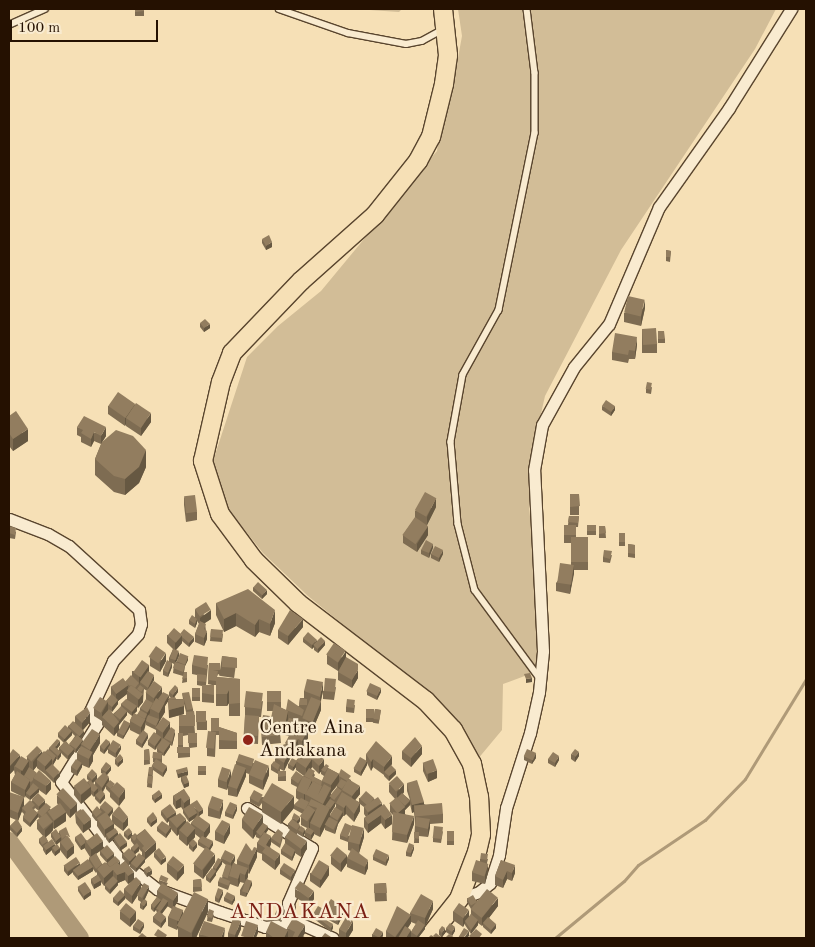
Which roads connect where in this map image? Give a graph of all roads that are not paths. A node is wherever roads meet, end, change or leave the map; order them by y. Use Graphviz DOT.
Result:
graph roads {
  1 [pos="45,9"];
  2 [pos="280,9"];
  3 [pos="443,9"];
  4 [pos="528,9"];
  5 [pos="791,9"];
  6 [pos="9,25"];
  7 [pos="446,27"];
  8 [pos="9,519"];
  9 [pos="540,678"];
  10 [pos="247,808"];
  11 [pos="459,899"];
  12 [pos="290,923"];
  13 [pos="333,938"];
  14 [pos="428,938"];
  1 -- 6 [label="lane"];
  2 -- 7 [label="lane"];
  3 -- 7 [label="main road"];
  4 -- 9 [label="lane"];
  5 -- 9 [label="street"];
  7 -- 11 [label="main road"];
  8 -- 12 [label="street"];
  9 -- 11 [label="street"];
  10 -- 12 [label="street"];
  11 -- 14 [label="main road"];
  12 -- 13 [label="street"];
}
